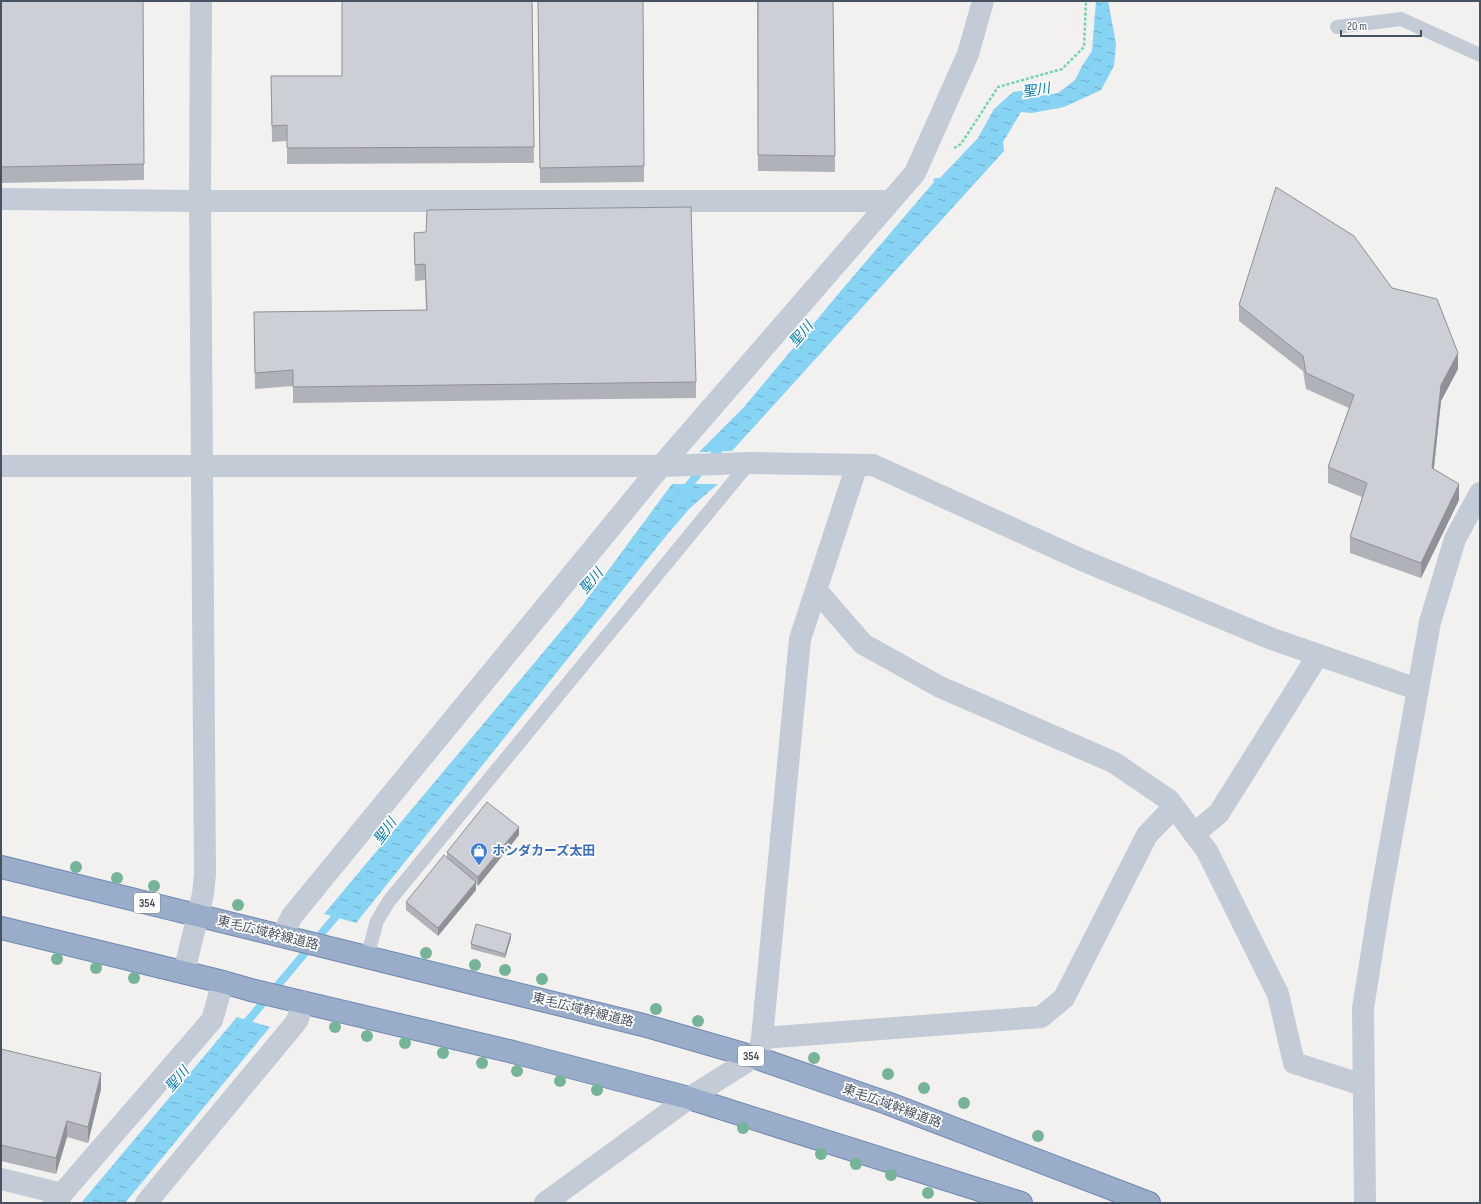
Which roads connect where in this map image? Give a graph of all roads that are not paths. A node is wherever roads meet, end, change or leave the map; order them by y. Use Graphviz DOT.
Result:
graph roads {
  1 [pos="201,1"];
  2 [pos="983,1"];
  3 [pos="1337,27"];
  4 [pos="1480,55"];
  5 [pos="1,199"];
  6 [pos="200,201"];
  7 [pos="891,201"];
  8 [pos="749,463"];
  9 [pos="857,465"];
  10 [pos="1,466"];
  11 [pos="203,466"];
  12 [pos="662,466"];
  13 [pos="1480,493"];
  14 [pos="816,590"];
  15 [pos="1318,655"];
  16 [pos="1417,689"];
  17 [pos="1174,807"];
  18 [pos="1194,834"];
  19 [pos="1,868"];
  20 [pos="198,916"];
  21 [pos="1,928"];
  22 [pos="287,938"];
  23 [pos="367,957"];
  24 [pos="184,972"];
  25 [pos="223,982"];
  26 [pos="300,1002"];
  27 [pos="758,1048"];
  28 [pos="1363,1085"];
  29 [pos="689,1098"];
  30 [pos="1,1179"];
  31 [pos="58,1198"];
  32 [pos="146,1203"];
  33 [pos="545,1203"];
  34 [pos="1021,1203"];
  35 [pos="1150,1203"];
  36 [pos="1365,1203"];
  1 -- 6 [label="street"];
  2 -- 7 [label="street"];
  3 -- 4 [label="lane"];
  5 -- 6 [label="street"];
  6 -- 7 [label="street"];
  6 -- 11 [label="street"];
  7 -- 12 [label="street"];
  8 -- 9 [label="street"];
  8 -- 12 [label="street"];
  8 -- 23 [label="lane"];
  9 -- 14 [label="street"];
  9 -- 15 [label="street"];
  10 -- 11 [label="street"];
  11 -- 12 [label="street"];
  11 -- 20 [label="street"];
  12 -- 22 [label="street"];
  13 -- 16 [label="street"];
  14 -- 17 [label="street"];
  14 -- 27 [label="street"];
  15 -- 16 [label="street"];
  15 -- 18 [label="street"];
  16 -- 28 [label="street"];
  17 -- 18 [label="street"];
  17 -- 27 [label="street"];
  18 -- 28 [label="street"];
  19 -- 20 [label="highway, 東毛広域幹線道路 / 354"];
  20 -- 22 [label="highway, 東毛広域幹線道路 / 354"];
  20 -- 24 [label="street"];
  21 -- 24 [label="highway"];
  22 -- 23 [label="highway, 東毛広域幹線道路 / 354"];
  23 -- 27 [label="highway, 東毛広域幹線道路 / 354"];
  24 -- 25 [label="highway"];
  25 -- 26 [label="highway"];
  25 -- 31 [label="street"];
  26 -- 29 [label="highway"];
  26 -- 32 [label="street"];
  27 -- 29 [label="street"];
  27 -- 35 [label="highway, 東毛広域幹線道路 / 354"];
  28 -- 36 [label="street"];
  29 -- 33 [label="street"];
  29 -- 34 [label="highway"];
  30 -- 31 [label="street"];
}
